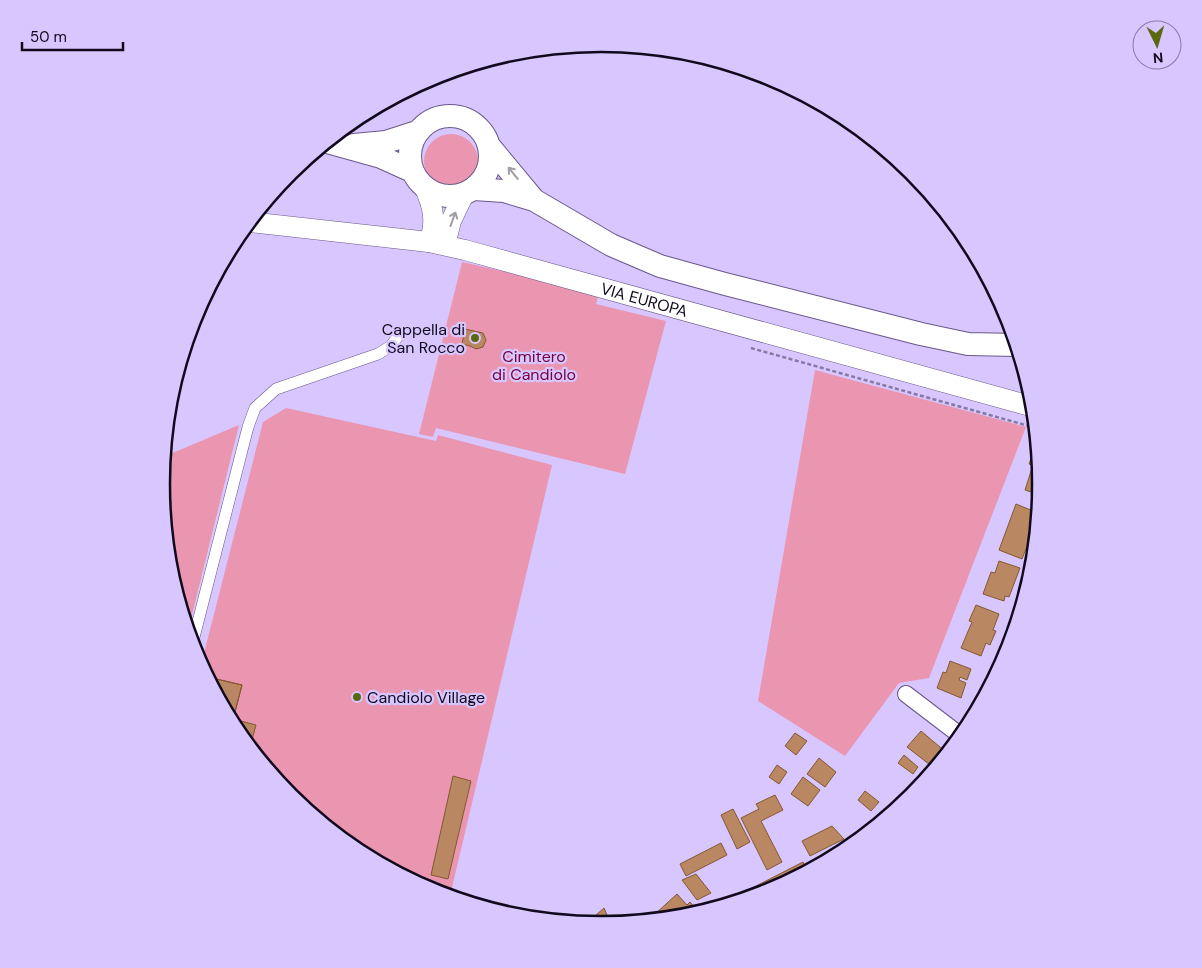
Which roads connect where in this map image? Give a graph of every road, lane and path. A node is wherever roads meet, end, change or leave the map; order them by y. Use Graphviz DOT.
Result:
graph roads {
  1 [pos="417,132"];
  2 [pos="335,144"];
  3 [pos="490,147"];
  4 [pos="418,179"];
  5 [pos="469,192"];
  6 [pos="534,200"];
  7 [pos="258,223"];
  8 [pos="437,244"];
  9 [pos="398,336"];
  10 [pos="1010,344"];
  11 [pos="1025,404"];
  12 [pos="195,632"];
  13 [pos="906,694"];
  14 [pos="955,731"];
  1 -- 2 [label="main road"];
  1 -- 3 [label="main road"];
  1 -- 4 [label="main road"];
  2 -- 4 [label="main road"];
  3 -- 5 [label="main road"];
  6 -- 3 [label="main road, one-way"];
  4 -- 5 [label="main road"];
  4 -- 8 [label="street"];
  5 -- 6 [label="main road"];
  8 -- 5 [label="street, one-way"];
  6 -- 10 [label="main road"];
  7 -- 8 [label="street, VIA EUROPA"];
  8 -- 11 [label="street, VIA EUROPA"];
  9 -- 12 [label="street"];
  13 -- 14 [label="street"];
}
